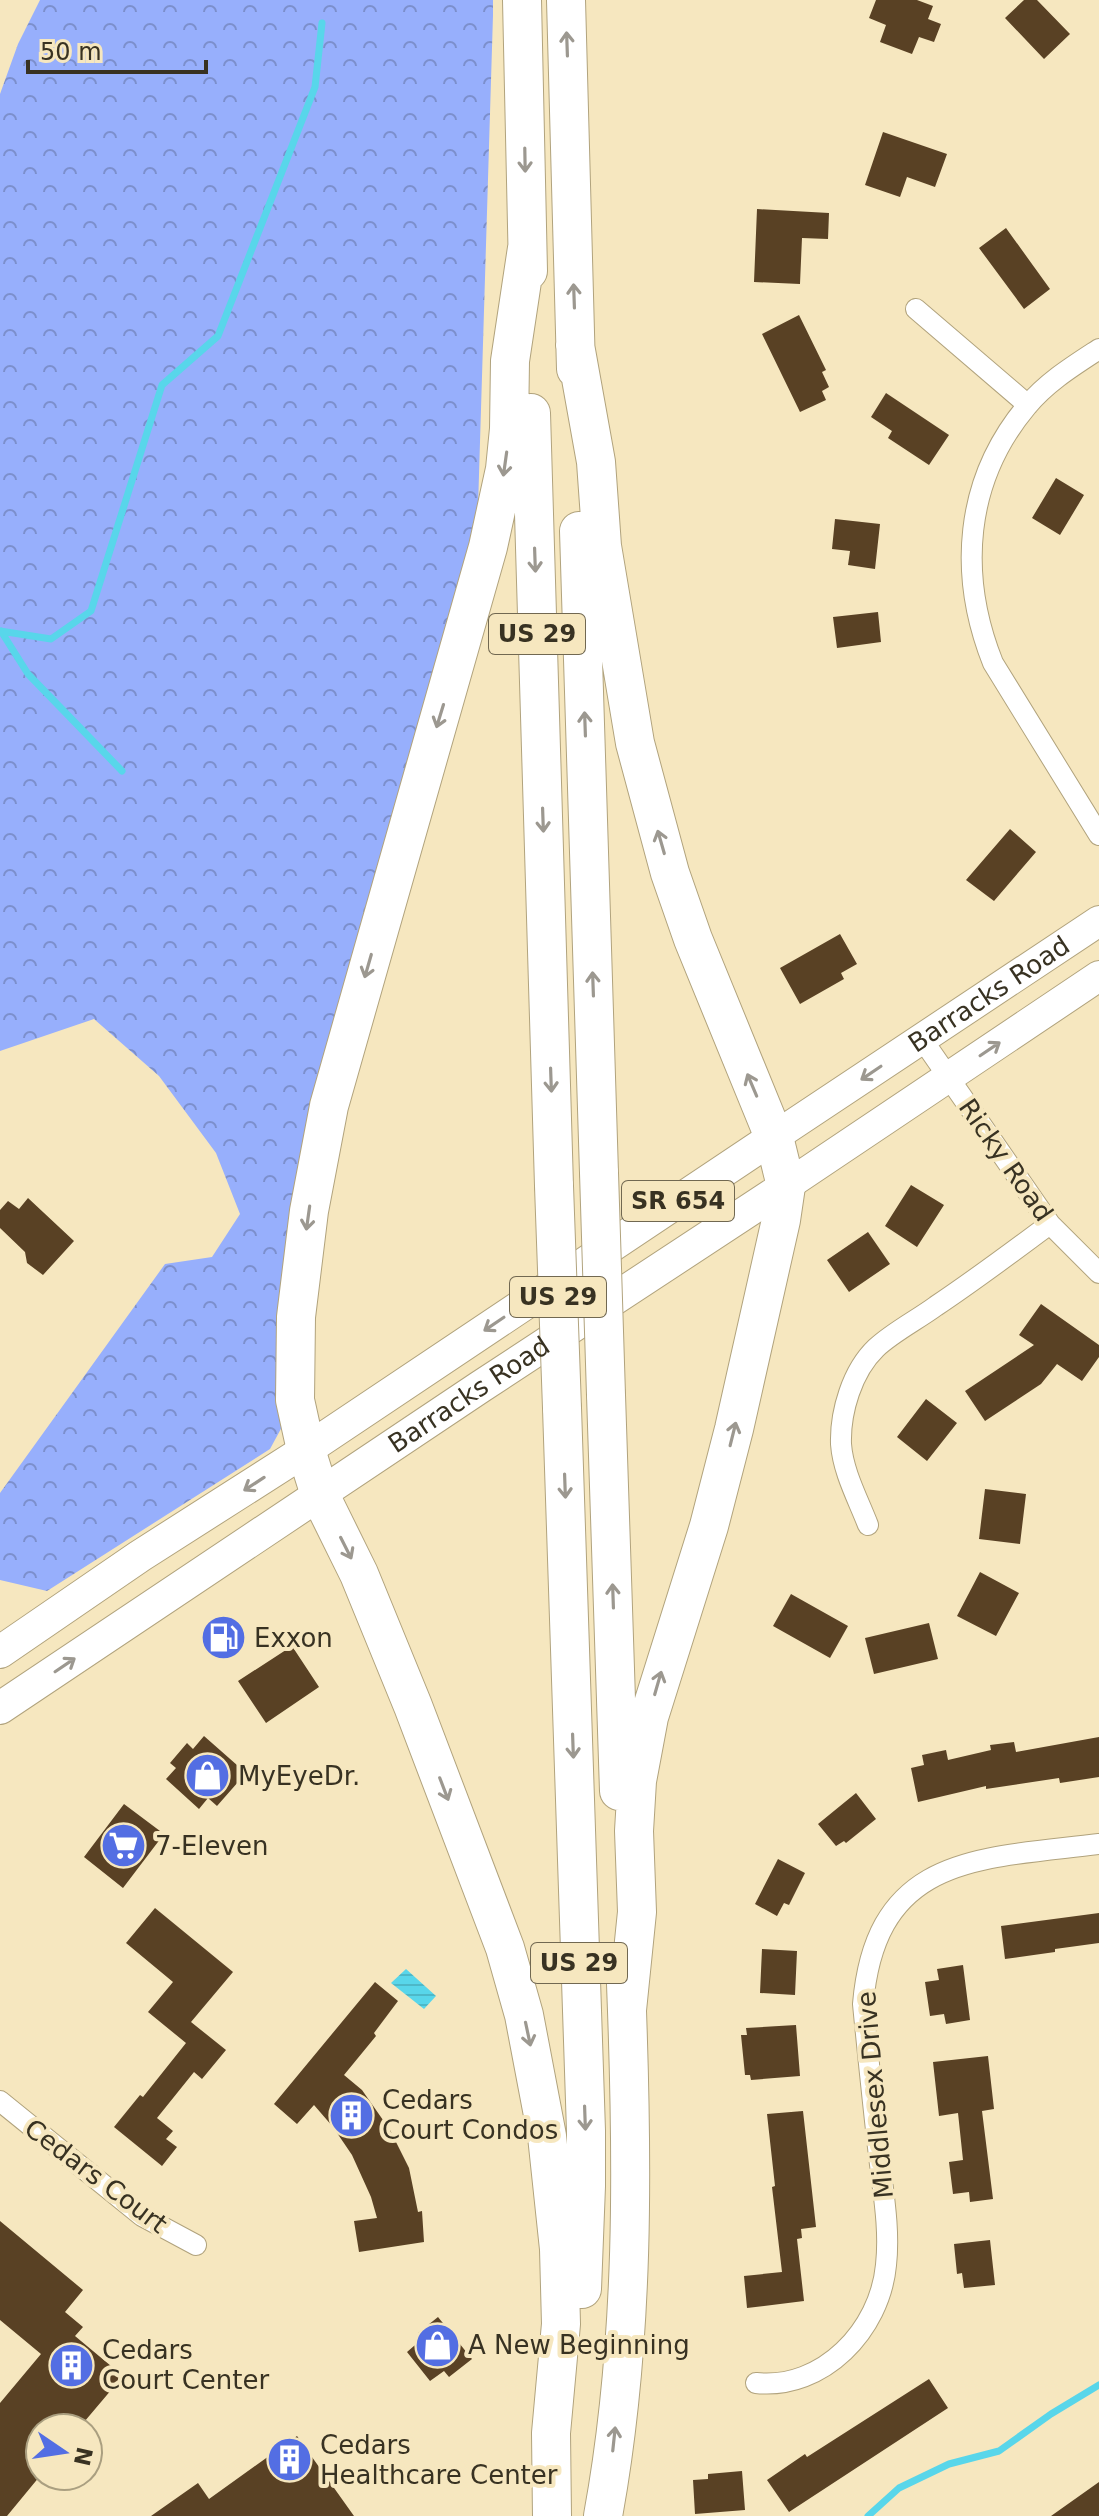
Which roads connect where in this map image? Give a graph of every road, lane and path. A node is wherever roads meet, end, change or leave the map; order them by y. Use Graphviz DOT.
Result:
graph roads {
  1 [pos="522,0"];
  2 [pos="566,0"];
  3 [pos="527,248"];
  4 [pos="916,309"];
  5 [pos="575,345"];
  6 [pos="1099,349"];
  7 [pos="1028,405"];
  8 [pos="1099,835"];
  9 [pos="1099,921"];
  10 [pos="1099,976"];
  11 [pos="922,1039"];
  12 [pos="948,1077"];
  13 [pos="774,1137"];
  14 [pos="786,1186"];
  15 [pos="1050,1224"];
  16 [pos="1099,1273"];
  17 [pos="306,1450"];
  18 [pos="320,1495"];
  19 [pos="868,1525"];
  20 [pos="0,1652"];
  21 [pos="0,1708"];
  22 [pos="1099,1844"];
  23 [pos="627,2010"];
  24 [pos="0,2101"];
  25 [pos="196,2245"];
  26 [pos="756,2383"];
  27 [pos="554,2516"];
  28 [pos="603,2516"];
  1 -- 3 [label="highway, US 29, one-way"];
  5 -- 2 [label="highway, US 29, one-way"];
  3 -- 17 [label="highway, one-way"];
  3 -- 27 [label="highway, US 29, one-way, bridge"];
  4 -- 7 [label="street"];
  13 -- 5 [label="highway, one-way"];
  23 -- 5 [label="highway, US 29, one-way, bridge"];
  6 -- 7 [label="street"];
  7 -- 8 [label="street"];
  9 -- 11 [label="main road, Barracks Road / SR 654"];
  12 -- 10 [label="main road, Barracks Road / SR 654, one-way"];
  11 -- 12 [label="street, Ricky Road"];
  11 -- 13 [label="main road, Barracks Road / SR 654, one-way"];
  12 -- 14 [label="main road, Barracks Road / SR 654"];
  12 -- 15 [label="street, Ricky Road"];
  13 -- 14 [label="highway"];
  13 -- 17 [label="main road, Barracks Road / SR 654, one-way"];
  14 -- 18 [label="main road, Barracks Road / SR 654"];
  23 -- 14 [label="highway, one-way"];
  15 -- 16 [label="street, Ricky Road"];
  15 -- 19 [label="street"];
  17 -- 18 [label="highway"];
  17 -- 20 [label="main road, Barracks Road, one-way"];
  21 -- 18 [label="main road, Barracks Road, one-way"];
  18 -- 27 [label="highway, one-way"];
  22 -- 26 [label="street, Middlesex Drive"];
  28 -- 23 [label="highway, US 29, one-way"];
  24 -- 25 [label="street, Cedars Court"];
}
